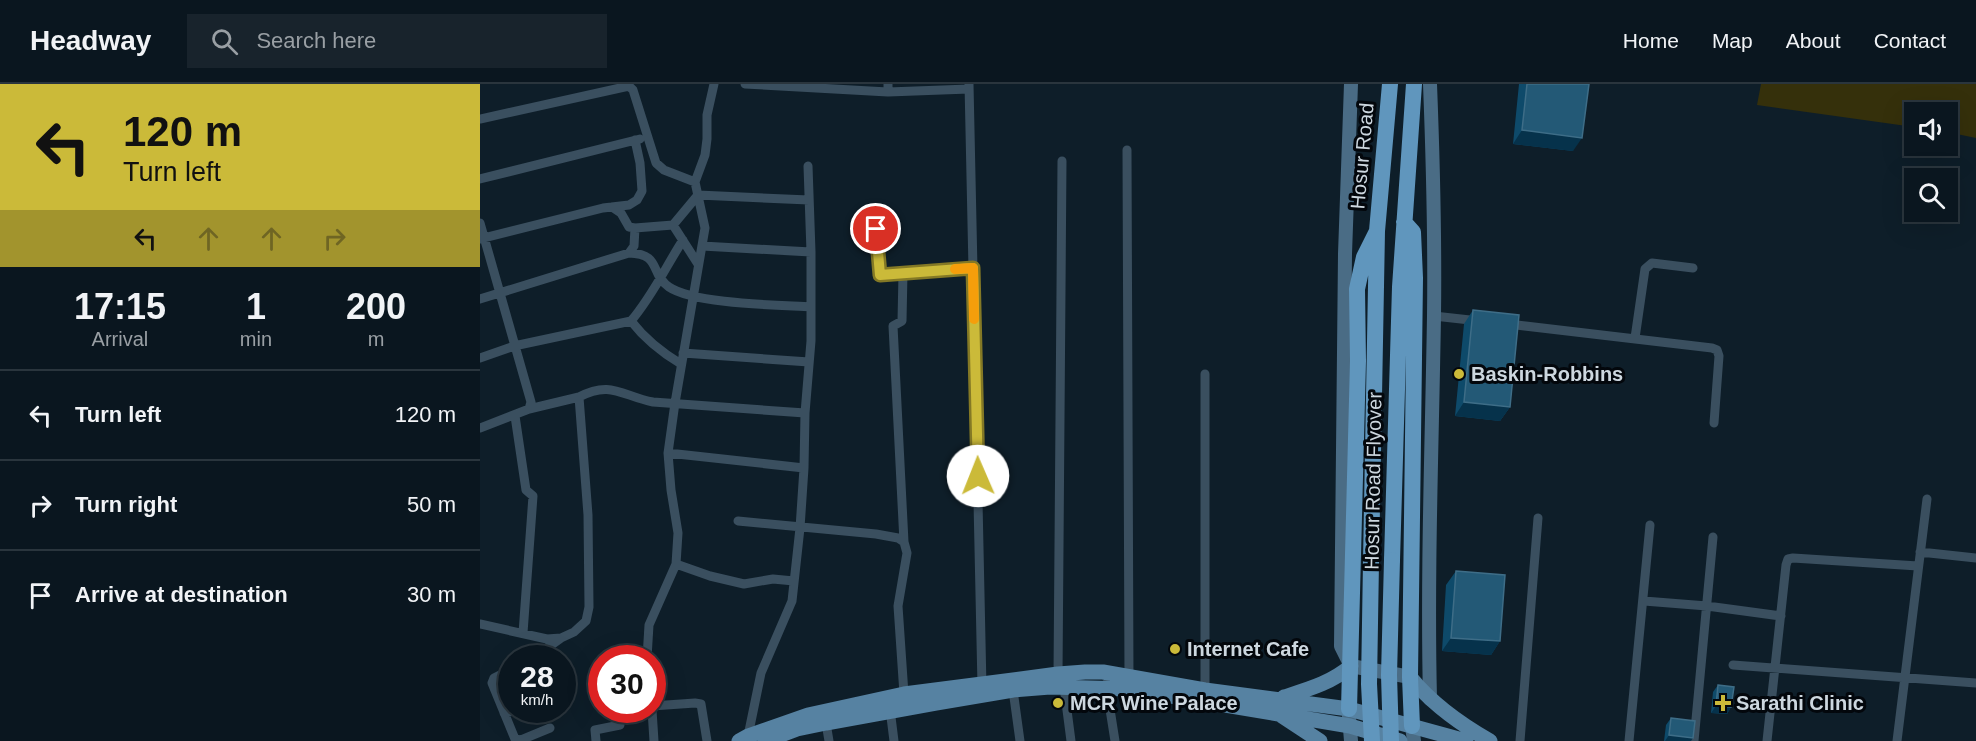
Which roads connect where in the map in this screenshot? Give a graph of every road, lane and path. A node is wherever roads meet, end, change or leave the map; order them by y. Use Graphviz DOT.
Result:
graph roads {
  1 [pos="714,84"];
  2 [pos="745,84"];
  3 [pos="1351,84"];
  4 [pos="1390,84"];
  5 [pos="1414,84"];
  6 [pos="1430,84"];
  7 [pos="969,86"];
  8 [pos="888,88"];
  9 [pos="480,119"];
  10 [pos="648,137"];
  11 [pos="636,140"];
  12 [pos="1126,150"];
  13 [pos="1062,161"];
  14 [pos="808,165"];
  15 [pos="480,179"];
  16 [pos="695,182"];
  17 [pos="698,195"];
  18 [pos="809,200"];
  19 [pos="612,207"];
  20 [pos="1404,222"];
  21 [pos="480,223"];
  22 [pos="673,225"];
  23 [pos="634,228"];
  24 [pos="876,229"];
  25 [pos="1377,231"];
  26 [pos="482,238"];
  27 [pos="683,240"];
  28 [pos="702,246"];
  29 [pos="812,252"];
  30 [pos="629,253"];
  31 [pos="698,264"];
  32 [pos="973,268"];
  33 [pos="1693,268"];
  34 [pos="903,273"];
  35 [pos="662,280"];
  36 [pos="500,294"];
  37 [pos="693,295"];
  38 [pos="480,300"];
  39 [pos="811,307"];
  40 [pos="1434,316"];
  41 [pos="631,321"];
  42 [pos="1489,322"];
  43 [pos="1500,323"];
  44 [pos="1635,338"];
  45 [pos="514,346"];
  46 [pos="683,353"];
  47 [pos="480,358"];
  48 [pos="809,362"];
  49 [pos="681,364"];
  50 [pos="1205,374"];
  51 [pos="579,397"];
  52 [pos="675,403"];
  53 [pos="529,410"];
  54 [pos="805,413"];
  55 [pos="515,416"];
  56 [pos="1714,423"];
  57 [pos="480,428"];
  58 [pos="668,453"];
  59 [pos="804,468"];
  60 [pos="1927,499"];
  61 [pos="1538,518"];
  62 [pos="738,521"];
  63 [pos="1650,525"];
  64 [pos="800,528"];
  65 [pos="1713,537"];
  66 [pos="904,542"];
  67 [pos="1920,552"];
  68 [pos="1976,558"];
  69 [pos="676,564"];
  70 [pos="1918,566"];
  71 [pos="794,580"];
  72 [pos="1644,600"];
  73 [pos="1707,606"];
  74 [pos="1420,609"];
  75 [pos="1781,616"];
  76 [pos="480,624"];
  77 [pos="523,633"];
  78 [pos="561,638"];
  79 [pos="551,645"];
  80 [pos="648,645"];
  81 [pos="1733,665"];
  82 [pos="1351,666"];
  83 [pos="1776,668"];
  84 [pos="498,676"];
  85 [pos="1410,677"];
  86 [pos="1906,677"];
  87 [pos="1061,680"];
  88 [pos="1106,680"];
  89 [pos="1129,683"];
  90 [pos="1976,683"];
  91 [pos="982,689"];
  92 [pos="1013,690"];
  93 [pos="1205,690"];
  94 [pos="904,694"];
  95 [pos="498,698"];
  96 [pos="1430,699"];
  97 [pos="889,705"];
  98 [pos="1277,705"];
  99 [pos="666,706"];
  100 [pos="508,723"];
  101 [pos="653,723"];
  102 [pos="825,723"];
  103 [pos="620,725"];
  104 [pos="1350,725"];
  105 [pos="550,728"];
  106 [pos="1413,734"];
  107 [pos="743,739"];
  108 [pos="770,740"];
  109 [pos="596,741"];
  110 [pos="654,741"];
  111 [pos="707,741"];
  112 [pos="829,741"];
  113 [pos="894,741"];
  114 [pos="1020,741"];
  115 [pos="1071,741"];
  116 [pos="1115,741"];
  117 [pos="1320,741"];
  118 [pos="1372,741"];
  119 [pos="1391,741"];
  120 [pos="1400,741"];
  121 [pos="1466,741"];
  122 [pos="1490,741"];
  123 [pos="1520,741"];
  124 [pos="1629,741"];
  125 [pos="1694,741"];
  126 [pos="1767,741"];
  127 [pos="1897,741"];
  1 -- 16 [label="street"];
  2 -- 8 [label="street"];
  3 -- 82 [label="street"];
  4 -- 25 [label="highway, Hosur Road"];
  5 -- 20 [label="highway"];
  6 -- 40 [label="street"];
  7 -- 8 [label="street"];
  7 -- 32 [label="street"];
  9 -- 10 [label="street"];
  10 -- 11 [label="street"];
  10 -- 16 [label="street"];
  11 -- 15 [label="street"];
  11 -- 19 [label="street"];
  12 -- 89 [label="street"];
  13 -- 87 [label="street"];
  14 -- 18 [label="street"];
  16 -- 17 [label="street"];
  17 -- 18 [label="street"];
  17 -- 22 [label="street"];
  17 -- 28 [label="street"];
  18 -- 29 [label="street"];
  19 -- 23 [label="street"];
  19 -- 26 [label="street"];
  20 -- 74 [label="highway"];
  20 -- 119 [label="highway, Hosur Road Flyover, bridge"];
  21 -- 26 [label="street"];
  22 -- 23 [label="street"];
  22 -- 27 [label="street"];
  23 -- 30 [label="street"];
  24 -- 34 [label="street"];
  25 -- 82 [label="highway"];
  25 -- 118 [label="highway, Hosur Road Flyover, bridge"];
  26 -- 36 [label="street"];
  27 -- 31 [label="street"];
  27 -- 35 [label="street"];
  28 -- 29 [label="street"];
  28 -- 31 [label="street"];
  29 -- 39 [label="street"];
  30 -- 35 [label="street"];
  30 -- 36 [label="street"];
  31 -- 37 [label="street"];
  32 -- 34 [label="street"];
  32 -- 91 [label="street"];
  33 -- 44 [label="street"];
  34 -- 66 [label="street"];
  35 -- 37 [label="street"];
  35 -- 41 [label="street"];
  36 -- 38 [label="street"];
  36 -- 45 [label="street"];
  37 -- 39 [label="street"];
  37 -- 46 [label="street"];
  39 -- 48 [label="street"];
  40 -- 42 [label="street"];
  40 -- 74 [label="street"];
  41 -- 45 [label="street"];
  41 -- 49 [label="street"];
  43 -- 44 [label="street"];
  44 -- 56 [label="street"];
  45 -- 47 [label="street"];
  45 -- 53 [label="street"];
  46 -- 48 [label="street"];
  46 -- 49 [label="street"];
  48 -- 54 [label="street"];
  49 -- 52 [label="street"];
  50 -- 93 [label="street"];
  51 -- 52 [label="street"];
  51 -- 53 [label="street"];
  51 -- 78 [label="street"];
  52 -- 54 [label="street"];
  52 -- 58 [label="street"];
  53 -- 55 [label="street"];
  54 -- 59 [label="street"];
  55 -- 57 [label="street"];
  55 -- 77 [label="street"];
  58 -- 59 [label="street"];
  58 -- 69 [label="street"];
  59 -- 64 [label="street"];
  60 -- 67 [label="street"];
  61 -- 123 [label="street"];
  62 -- 64 [label="street"];
  63 -- 72 [label="street"];
  64 -- 66 [label="street"];
  64 -- 71 [label="street"];
  65 -- 73 [label="street"];
  66 -- 94 [label="street"];
  67 -- 68 [label="street"];
  67 -- 70 [label="street"];
  69 -- 71 [label="street"];
  69 -- 80 [label="street"];
  70 -- 75 [label="street"];
  70 -- 86 [label="street"];
  71 -- 107 [label="street"];
  72 -- 73 [label="street"];
  72 -- 124 [label="street"];
  73 -- 75 [label="street"];
  73 -- 125 [label="street"];
  74 -- 85 [label="highway"];
  74 -- 96 [label="street"];
  75 -- 83 [label="street"];
  76 -- 77 [label="street"];
  77 -- 78 [label="street"];
  78 -- 79 [label="street"];
  81 -- 83 [label="street"];
  82 -- 85 [label="street"];
  82 -- 98 [label="main road"];
  82 -- 104 [label="highway"];
  83 -- 86 [label="street"];
  83 -- 126 [label="street"];
  84 -- 95 [label="street"];
  85 -- 96 [label="main road"];
  85 -- 106 [label="highway"];
  86 -- 90 [label="street"];
  86 -- 127 [label="street"];
  87 -- 88 [label="main road"];
  87 -- 91 [label="main road"];
  87 -- 92 [label="main road"];
  87 -- 115 [label="street"];
  88 -- 89 [label="main road"];
  88 -- 116 [label="street"];
  89 -- 93 [label="main road"];
  89 -- 98 [label="main road"];
  91 -- 92 [label="main road"];
  91 -- 94 [label="main road"];
  91 -- 97 [label="main road"];
  92 -- 114 [label="street"];
  93 -- 98 [label="main road"];
  94 -- 97 [label="main road"];
  96 -- 122 [label="main road"];
  97 -- 102 [label="main road"];
  97 -- 107 [label="main road"];
  97 -- 113 [label="street"];
  98 -- 104 [label="main road"];
  98 -- 117 [label="main road"];
  99 -- 111 [label="street"];
  100 -- 105 [label="street"];
  101 -- 110 [label="street"];
  102 -- 108 [label="main road"];
  102 -- 112 [label="street"];
  103 -- 109 [label="street"];
  104 -- 106 [label="main road"];
  104 -- 120 [label="main road"];
  106 -- 121 [label="main road"];
}
